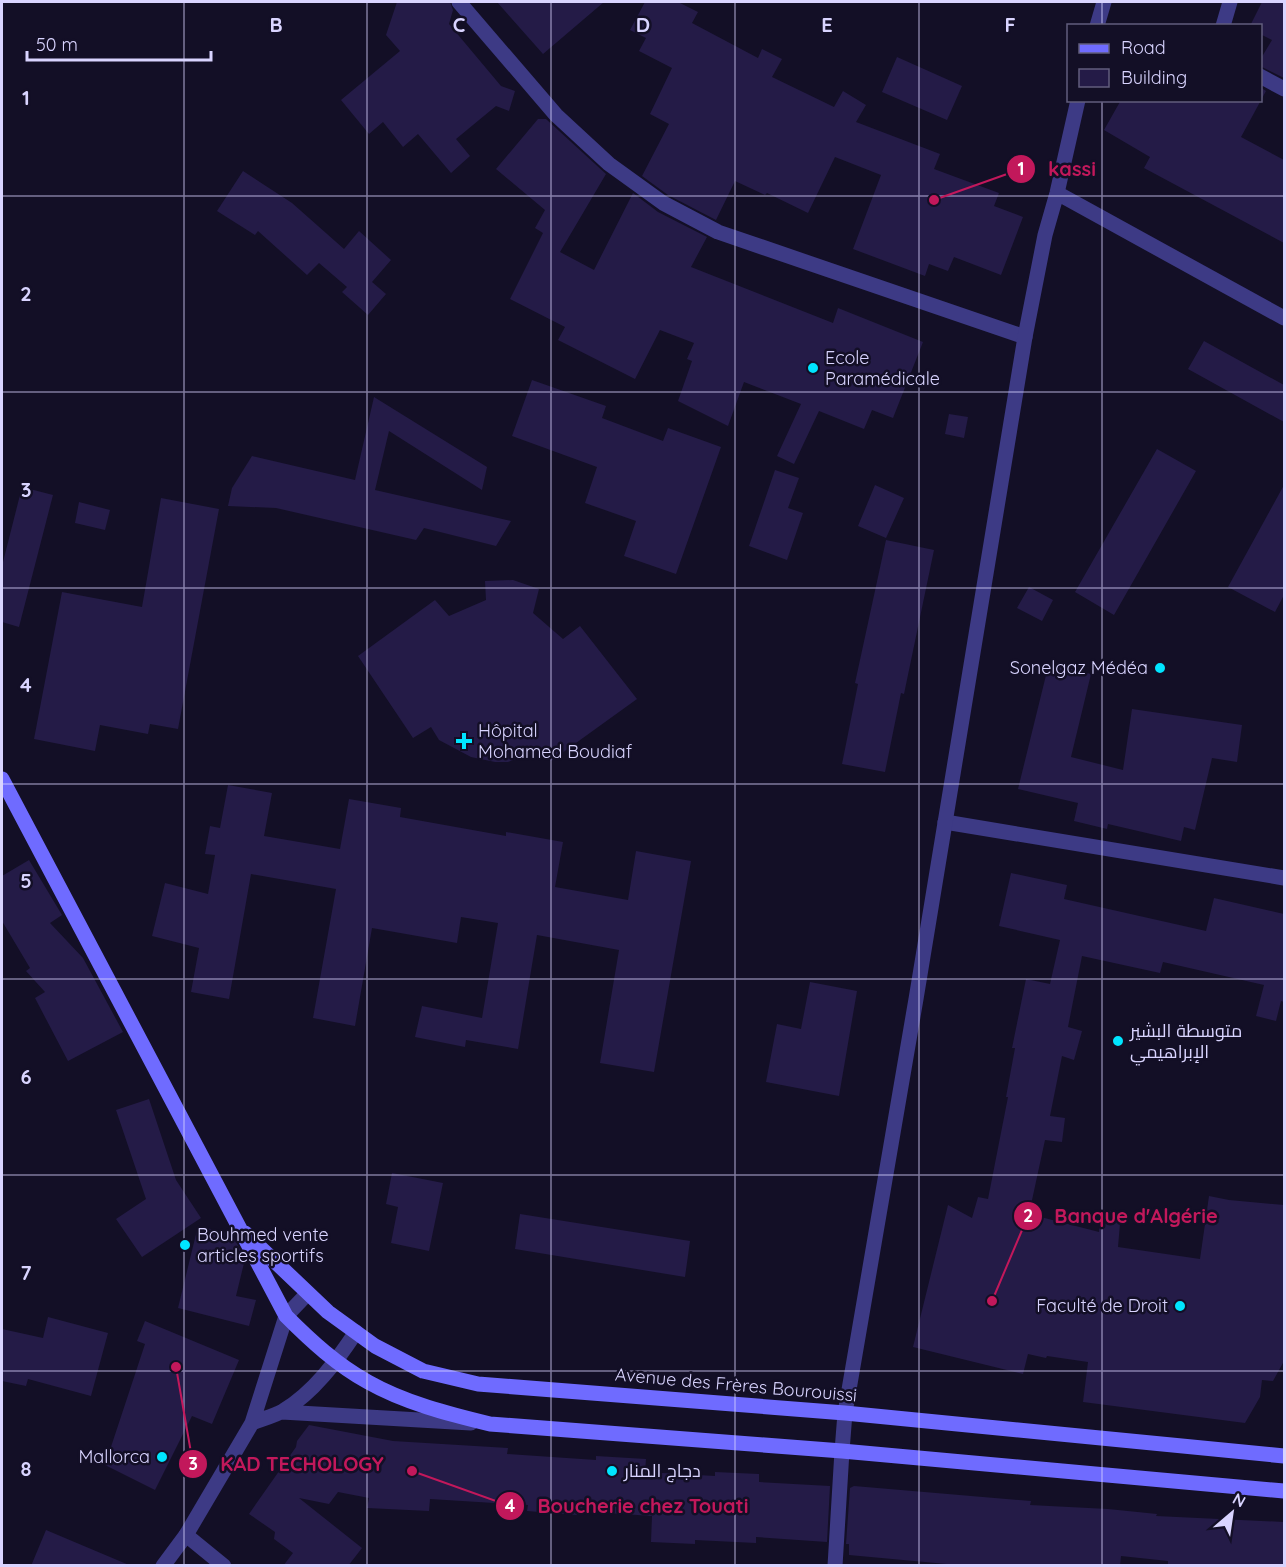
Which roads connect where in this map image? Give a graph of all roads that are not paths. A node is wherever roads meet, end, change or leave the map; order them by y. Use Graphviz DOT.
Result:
graph roads {
  1 [pos="459,2"];
  2 [pos="1103,2"];
  3 [pos="1230,2"];
  4 [pos="1098,24"];
  5 [pos="1224,24"];
  6 [pos="1262,77"];
  7 [pos="1284,88"];
  8 [pos="1078,102"];
  9 [pos="1057,194"];
  10 [pos="1284,318"];
  11 [pos="1025,337"];
  12 [pos="2,779"];
  13 [pos="945,822"];
  14 [pos="1284,878"];
  15 [pos="236,1225"];
  16 [pos="307,1293"];
  17 [pos="286,1316"];
  18 [pos="356,1332"];
  19 [pos="337,1360"];
  20 [pos="282,1412"];
  21 [pos="845,1413"];
  22 [pos="252,1423"];
  23 [pos="490,1424"];
  24 [pos="842,1450"];
  25 [pos="1284,1456"];
  26 [pos="1284,1491"];
  27 [pos="186,1535"];
  28 [pos="163,1566"];
  29 [pos="224,1566"];
  30 [pos="836,1566"];
  1 -- 11 [label="street"];
  2 -- 4 [label="street"];
  3 -- 5 [label="street"];
  6 -- 7 [label="street"];
  8 -- 9 [label="street"];
  9 -- 10 [label="street"];
  9 -- 11 [label="street"];
  11 -- 13 [label="street"];
  12 -- 15 [label="main road"];
  13 -- 14 [label="street"];
  13 -- 21 [label="street"];
  15 -- 16 [label="main road, Avenue des Frères Bourouissi"];
  15 -- 17 [label="main road"];
  16 -- 17 [label="street"];
  16 -- 18 [label="main road, Avenue des Frères Bourouissi"];
  17 -- 19 [label="main road"];
  17 -- 22 [label="street"];
  18 -- 19 [label="street"];
  18 -- 21 [label="main road, Avenue des Frères Bourouissi"];
  19 -- 20 [label="street"];
  19 -- 23 [label="main road"];
  20 -- 22 [label="street"];
  20 -- 23 [label="street"];
  21 -- 24 [label="street"];
  21 -- 25 [label="main road, Avenue des Frères Bourouissi"];
  22 -- 27 [label="street"];
  23 -- 24 [label="main road"];
  24 -- 26 [label="main road"];
  24 -- 30 [label="street"];
  27 -- 28 [label="street"];
  27 -- 29 [label="street"];
}
